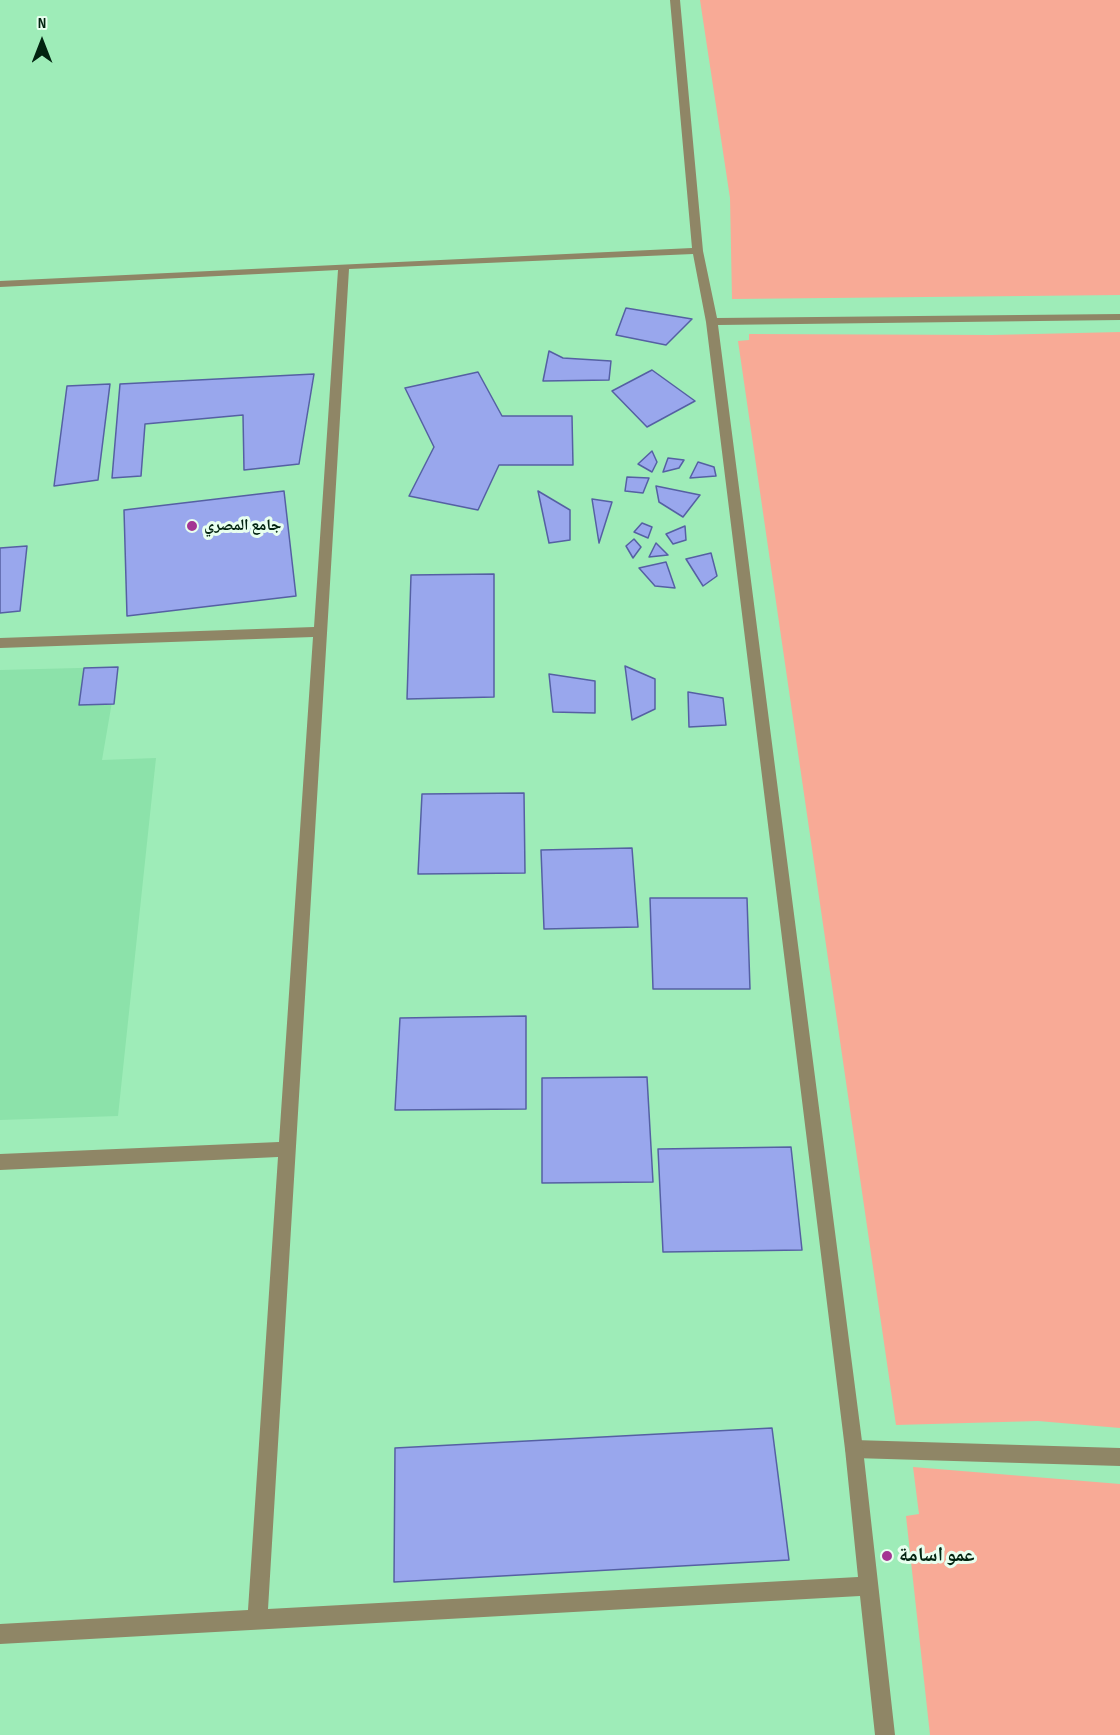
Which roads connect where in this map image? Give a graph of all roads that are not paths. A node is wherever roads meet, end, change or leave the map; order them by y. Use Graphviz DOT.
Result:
graph roads {
  1 [pos="675,0"];
  2 [pos="698,251"];
  3 [pos="344,266"];
  4 [pos="0,285"];
  5 [pos="1120,317"];
  6 [pos="712,322"];
  7 [pos="319,632"];
  8 [pos="0,643"];
  9 [pos="289,1149"];
  10 [pos="0,1162"];
  11 [pos="854,1449"];
  12 [pos="1120,1457"];
  13 [pos="867,1586"];
  14 [pos="257,1619"];
  15 [pos="0,1634"];
  16 [pos="885,1735"];
  1 -- 2 [label="street"];
  2 -- 3 [label="street"];
  2 -- 6 [label="street"];
  3 -- 4 [label="street"];
  3 -- 7 [label="street"];
  5 -- 6 [label="street"];
  6 -- 11 [label="street"];
  7 -- 8 [label="street"];
  7 -- 9 [label="street"];
  9 -- 10 [label="street"];
  9 -- 14 [label="street"];
  11 -- 12 [label="street"];
  11 -- 13 [label="street"];
  13 -- 14 [label="street"];
  13 -- 16 [label="street"];
  14 -- 15 [label="street"];
}
